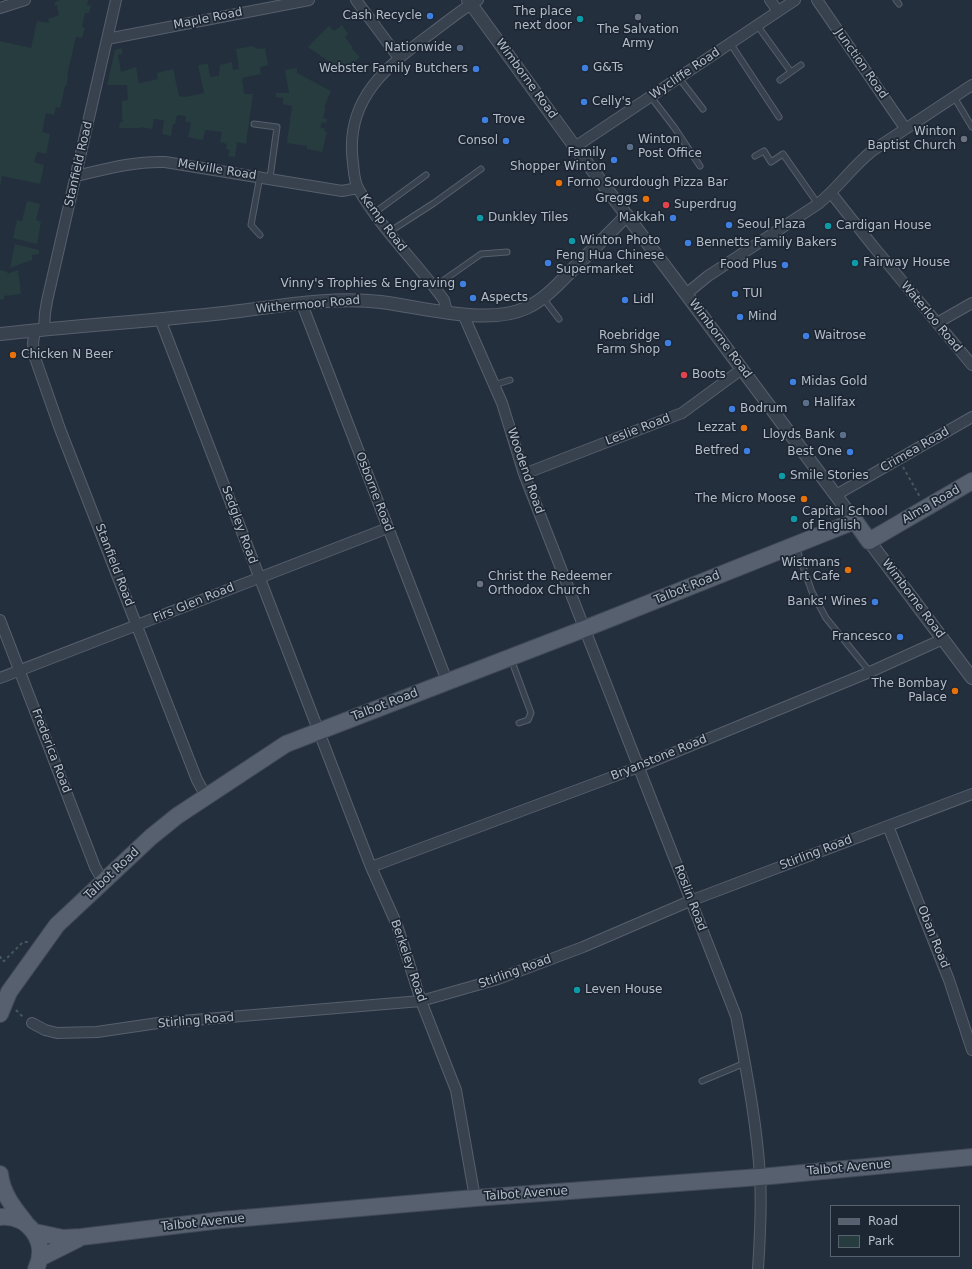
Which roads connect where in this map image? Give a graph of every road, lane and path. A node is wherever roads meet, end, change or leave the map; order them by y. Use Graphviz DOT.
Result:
graph roads {
  1 [pos="25,0"];
  2 [pos="116,0"];
  3 [pos="309,0"];
  4 [pos="356,0"];
  5 [pos="770,0"];
  6 [pos="795,0"];
  7 [pos="817,0"];
  8 [pos="472,1"];
  9 [pos="0,8"];
  10 [pos="778,11"];
  11 [pos="757,26"];
  12 [pos="108,38"];
  13 [pos="730,43"];
  14 [pos="399,58"];
  15 [pos="801,65"];
  16 [pos="790,72"];
  17 [pos="678,78"];
  18 [pos="780,80"];
  19 [pos="972,85"];
  20 [pos="954,96"];
  21 [pos="651,97"];
  22 [pos="703,109"];
  23 [pos="779,117"];
  24 [pos="254,124"];
  25 [pos="972,127"];
  26 [pos="905,128"];
  27 [pos="575,147"];
  28 [pos="755,156"];
  29 [pos="700,166"];
  30 [pos="481,169"];
  31 [pos="426,175"];
  32 [pos="76,176"];
  33 [pos="265,177"];
  34 [pos="358,188"];
  35 [pos="831,193"];
  36 [pos="818,204"];
  37 [pos="374,213"];
  38 [pos="628,215"];
  39 [pos="389,232"];
  40 [pos="260,235"];
  41 [pos="506,252"];
  42 [pos="434,287"];
  43 [pos="686,294"];
  44 [pos="542,298"];
  45 [pos="972,303"];
  46 [pos="302,304"];
  47 [pos="446,312"];
  48 [pos="463,314"];
  49 [pos="160,319"];
  50 [pos="559,319"];
  51 [pos="937,323"];
  52 [pos="39,330"];
  53 [pos="0,334"];
  54 [pos="972,365"];
  55 [pos="742,369"];
  56 [pos="510,380"];
  57 [pos="494,385"];
  58 [pos="972,417"];
  59 [pos="899,459"];
  60 [pos="524,474"];
  61 [pos="972,480"];
  62 [pos="836,496"];
  63 [pos="926,508"];
  64 [pos="855,521"];
  65 [pos="388,528"];
  66 [pos="869,541"];
  67 [pos="795,544"];
  68 [pos="259,577"];
  69 [pos="0,620"];
  70 [pos="138,626"];
  71 [pos="584,629"];
  72 [pos="943,639"];
  73 [pos="510,657"];
  74 [pos="20,670"];
  75 [pos="870,672"];
  76 [pos="972,676"];
  77 [pos="0,678"];
  78 [pos="447,681"];
  79 [pos="519,723"];
  80 [pos="319,731"];
  81 [pos="639,766"];
  82 [pos="972,794"];
  83 [pos="206,796"];
  84 [pos="888,826"];
  85 [pos="370,867"];
  86 [pos="104,881"];
  87 [pos="690,901"];
  88 [pos="57,925"];
  89 [pos="39,941"];
  90 [pos="0,956"];
  91 [pos="0,989"];
  92 [pos="421,1001"];
  93 [pos="0,1014"];
  94 [pos="32,1023"];
  95 [pos="972,1050"];
  96 [pos="745,1064"];
  97 [pos="702,1081"];
  98 [pos="972,1157"];
  99 [pos="0,1174"];
  100 [pos="760,1177"];
  101 [pos="475,1198"];
  102 [pos="0,1217"];
  103 [pos="30,1227"];
  104 [pos="81,1237"];
  105 [pos="38,1263"];
  106 [pos="758,1269"];
  1 -- 9 [label="street"];
  2 -- 12 [label="street, Stanfield Road"];
  3 -- 12 [label="street, Maple Road"];
  4 -- 14 [label="street"];
  5 -- 10 [label="street"];
  6 -- 10 [label="street, Wycliffe Road"];
  7 -- 26 [label="street, Junction Road"];
  8 -- 14 [label="street, Kemp Road"];
  8 -- 27 [label="street, Wimborne Road"];
  10 -- 11 [label="street, Wycliffe Road"];
  11 -- 13 [label="street, Wycliffe Road"];
  11 -- 16 [label="lane"];
  12 -- 32 [label="street, Stanfield Road"];
  13 -- 17 [label="street, Wycliffe Road"];
  13 -- 23 [label="lane"];
  14 -- 34 [label="street, Kemp Road"];
  15 -- 16 [label="lane"];
  16 -- 18 [label="lane"];
  17 -- 21 [label="street, Wycliffe Road"];
  17 -- 22 [label="lane"];
  19 -- 20 [label="street"];
  20 -- 25 [label="lane"];
  20 -- 26 [label="street"];
  21 -- 27 [label="street, Wycliffe Road"];
  21 -- 29 [label="lane"];
  24 -- 33 [label="lane"];
  26 -- 35 [label="street"];
  27 -- 38 [label="street, Wimborne Road"];
  28 -- 36 [label="lane"];
  30 -- 39 [label="lane"];
  31 -- 37 [label="lane"];
  32 -- 33 [label="street, Melville Road"];
  32 -- 52 [label="street, Stanfield Road"];
  33 -- 34 [label="street, Melville Road"];
  33 -- 40 [label="lane"];
  34 -- 37 [label="street, Kemp Road"];
  35 -- 36 [label="street"];
  35 -- 51 [label="street, Waterloo Road"];
  36 -- 43 [label="street"];
  37 -- 39 [label="street, Kemp Road"];
  38 -- 43 [label="street, Wimborne Road"];
  38 -- 44 [label="street, Withermoor Road"];
  39 -- 42 [label="street, Kemp Road"];
  41 -- 42 [label="lane"];
  42 -- 47 [label="street, Kemp Road"];
  43 -- 55 [label="street, Wimborne Road"];
  44 -- 48 [label="street, Withermoor Road"];
  44 -- 50 [label="lane"];
  45 -- 51 [label="street"];
  46 -- 47 [label="street, Withermoor Road"];
  46 -- 49 [label="street, Withermoor Road"];
  46 -- 65 [label="street, Osborne Road"];
  47 -- 48 [label="street, Withermoor Road"];
  48 -- 57 [label="street, Woodend Road"];
  49 -- 52 [label="street, Withermoor Road"];
  49 -- 68 [label="street, Sedgley Road"];
  51 -- 54 [label="street, Waterloo Road"];
  52 -- 53 [label="street, Withermoor Road"];
  52 -- 70 [label="street, Stanfield Road"];
  55 -- 60 [label="street, Leslie Road"];
  55 -- 62 [label="street, Wimborne Road"];
  56 -- 57 [label="lane"];
  57 -- 60 [label="street, Woodend Road"];
  58 -- 59 [label="street, Crimea Road"];
  59 -- 62 [label="street, Crimea Road"];
  59 -- 63 [label="path"];
  60 -- 71 [label="street, Woodend Road"];
  61 -- 63 [label="main road, Alma Road"];
  62 -- 64 [label="street, Wimborne Road"];
  63 -- 66 [label="main road, Alma Road"];
  64 -- 66 [label="main road, Wimborne Road"];
  64 -- 67 [label="main road, Talbot Road"];
  65 -- 68 [label="street, Firs Glen Road"];
  65 -- 78 [label="street, Osborne Road"];
  66 -- 72 [label="street, Wimborne Road"];
  67 -- 71 [label="main road, Talbot Road"];
  67 -- 75 [label="lane"];
  68 -- 70 [label="street, Firs Glen Road"];
  68 -- 80 [label="street, Sedgley Road"];
  69 -- 74 [label="street, Frederica Road"];
  70 -- 74 [label="street, Firs Glen Road"];
  70 -- 83 [label="street, Stanfield Road"];
  71 -- 73 [label="main road, Talbot Road"];
  71 -- 81 [label="street, Roslin Road"];
  72 -- 75 [label="street, Bryanstone Road"];
  72 -- 76 [label="street, Wimborne Road"];
  73 -- 78 [label="main road, Talbot Road"];
  73 -- 79 [label="lane"];
  74 -- 77 [label="street, Firs Glen Road"];
  74 -- 86 [label="street, Frederica Road"];
  75 -- 81 [label="street, Bryanstone Road"];
  78 -- 80 [label="main road, Talbot Road"];
  80 -- 83 [label="main road, Talbot Road"];
  80 -- 85 [label="street, Berkeley Road"];
  81 -- 85 [label="street, Bryanstone Road"];
  81 -- 87 [label="street, Roslin Road"];
  82 -- 84 [label="street, Stirling Road"];
  83 -- 86 [label="main road, Talbot Road"];
  84 -- 87 [label="street, Stirling Road"];
  84 -- 95 [label="street, Oban Road"];
  85 -- 92 [label="street, Berkeley Road"];
  86 -- 88 [label="main road, Talbot Road"];
  87 -- 92 [label="street, Stirling Road"];
  87 -- 96 [label="street, Roslin Road"];
  88 -- 89 [label="main road"];
  88 -- 93 [label="main road, Talbot Road"];
  89 -- 90 [label="path"];
  89 -- 91 [label="main road"];
  92 -- 94 [label="street, Stirling Road"];
  92 -- 101 [label="street, Berkeley Road"];
  96 -- 97 [label="lane"];
  96 -- 100 [label="street, Roslin Road"];
  98 -- 100 [label="main road, Talbot Avenue"];
  99 -- 103 [label="main road"];
  100 -- 101 [label="main road, Talbot Avenue"];
  100 -- 106 [label="street, Roslin Road"];
  101 -- 104 [label="main road, Talbot Avenue"];
  102 -- 103 [label="main road, Talbot Avenue"];
  103 -- 104 [label="main road, Talbot Avenue"];
  103 -- 105 [label="main road"];
  104 -- 105 [label="main road, Talbot Avenue"];
}
